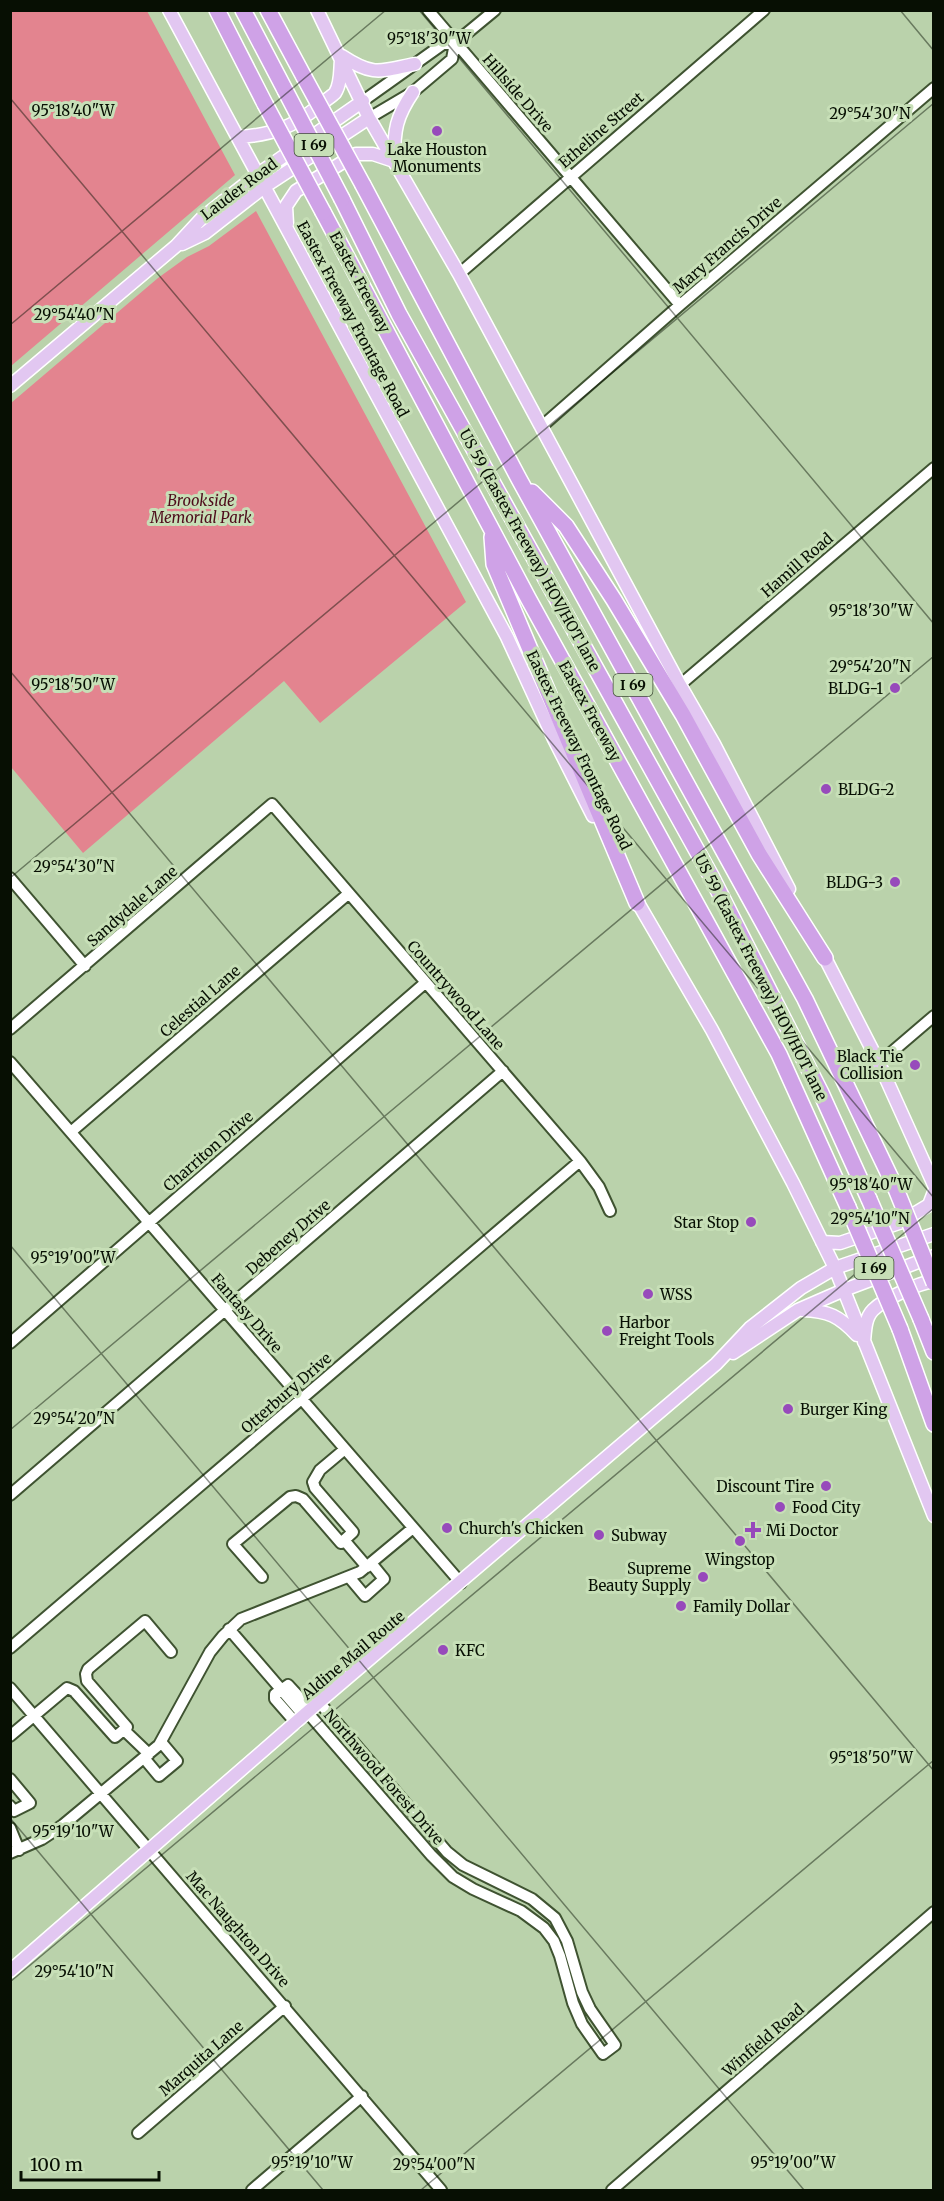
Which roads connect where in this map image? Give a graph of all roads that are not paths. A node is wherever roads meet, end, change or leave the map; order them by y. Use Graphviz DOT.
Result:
graph roads {
  1 [pos="169,10"];
  2 [pos="217,10"];
  3 [pos="243,10"];
  4 [pos="268,10"];
  5 [pos="317,10"];
  6 [pos="428,10"];
  7 [pos="495,10"];
  8 [pos="764,10"];
  9 [pos="455,43"];
  10 [pos="341,56"];
  11 [pos="415,64"];
  12 [pos="933,88"];
  13 [pos="412,92"];
  14 [pos="363,101"];
  15 [pos="369,117"];
  16 [pos="238,137"];
  17 [pos="394,161"];
  18 [pos="258,174"];
  19 [pos="570,177"];
  20 [pos="264,187"];
  21 [pos="287,228"];
  22 [pos="176,246"];
  23 [pos="459,274"];
  24 [pos="680,305"];
  25 [pos="10,386"];
  26 [pos="541,427"];
  27 [pos="933,468"];
  28 [pos="519,479"];
  29 [pos="491,528"];
  30 [pos="680,685"];
  31 [pos="272,804"];
  32 [pos="10,878"];
  33 [pos="348,894"];
  34 [pos="637,903"];
  35 [pos="825,958"];
  36 [pos="85,966"];
  37 [pos="425,983"];
  38 [pos="933,1016"];
  39 [pos="10,1029"];
  40 [pos="10,1062"];
  41 [pos="879,1063"];
  42 [pos="503,1071"];
  43 [pos="72,1131"];
  44 [pos="580,1161"];
  45 [pos="932,1181"];
  46 [pos="933,1192"];
  47 [pos="610,1211"];
  48 [pos="149,1223"];
  49 [pos="933,1234"];
  50 [pos="822,1242"];
  51 [pos="933,1256"];
  52 [pos="835,1268"];
  53 [pos="933,1282"];
  54 [pos="844,1290"];
  55 [pos="798,1310"];
  56 [pos="226,1311"];
  57 [pos="10,1343"];
  58 [pos="864,1343"];
  59 [pos="933,1352"];
  60 [pos="716,1364"];
  61 [pos="301,1400"];
  62 [pos="933,1424"];
  63 [pos="345,1449"];
  64 [pos="315,1488"];
  65 [pos="10,1495"];
  66 [pos="303,1499"];
  67 [pos="933,1516"];
  68 [pos="413,1528"];
  69 [pos="344,1540"];
  70 [pos="369,1565"];
  71 [pos="262,1577"];
  72 [pos="349,1577"];
  73 [pos="461,1583"];
  74 [pos="229,1629"];
  75 [pos="10,1648"];
  76 [pos="171,1652"];
  77 [pos="87,1681"];
  78 [pos="10,1688"];
  79 [pos="281,1689"];
  80 [pos="74,1691"];
  81 [pos="308,1713"];
  82 [pos="34,1716"];
  83 [pos="124,1730"];
  84 [pos="10,1736"];
  85 [pos="161,1742"];
  86 [pos="146,1756"];
  87 [pos="10,1779"];
  88 [pos="102,1794"];
  89 [pos="12,1810"];
  90 [pos="10,1828"];
  91 [pos="15,1851"];
  92 [pos="150,1851"];
  93 [pos="447,1852"];
  94 [pos="438,1862"];
  95 [pos="933,1912"];
  96 [pos="555,1918"];
  97 [pos="544,1928"];
  98 [pos="10,1971"];
  99 [pos="285,2006"];
  100 [pos="362,2096"];
  101 [pos="138,2133"];
  102 [pos="437,2189"];
  103 [pos="252,2190"];
  104 [pos="612,2190"];
  1 -- 16 [label="main road, Eastex Freeway Frontage Road"];
  2 -- 29 [label="highway, Eastex Freeway / I 69, bridge"];
  3 -- 59 [label="highway, US 59 (Eastex Freeway) HOV/HOT lane / I 69, bridge"];
  4 -- 28 [label="highway, I 69, bridge"];
  5 -- 10 [label="main road"];
  6 -- 9 [label="street, Hillside Drive"];
  7 -- 9 [label="street, Lauder Road"];
  8 -- 19 [label="street, Etheline Street"];
  9 -- 11 [label="street, Lauder Road"];
  9 -- 13 [label="street, Lauder Road"];
  9 -- 19 [label="street, Hillside Drive"];
  10 -- 11 [label="main road"];
  10 -- 14 [label="main road"];
  10 -- 16 [label="main road"];
  11 -- 14 [label="street, Lauder Road"];
  12 -- 24 [label="street, Mary Francis Drive"];
  13 -- 15 [label="street, Lauder Road"];
  13 -- 17 [label="main road"];
  14 -- 15 [label="main road"];
  14 -- 18 [label="main road, Lauder Road"];
  15 -- 17 [label="main road"];
  15 -- 20 [label="main road, Lauder Road"];
  16 -- 18 [label="main road, Eastex Freeway Frontage Road"];
  17 -- 21 [label="main road"];
  17 -- 23 [label="main road"];
  18 -- 20 [label="main road, Eastex Freeway Frontage Road"];
  18 -- 22 [label="main road, Lauder Road"];
  19 -- 23 [label="street, Etheline Street"];
  19 -- 24 [label="street, Hillside Drive"];
  20 -- 21 [label="main road, Eastex Freeway Frontage Road"];
  20 -- 22 [label="main road, Lauder Road"];
  21 -- 34 [label="main road, Eastex Freeway Frontage Road"];
  22 -- 25 [label="main road, Lauder Road"];
  23 -- 26 [label="main road"];
  24 -- 26 [label="street, Mary Francis Drive"];
  26 -- 30 [label="main road"];
  27 -- 30 [label="street, Hamill Road"];
  28 -- 35 [label="highway"];
  28 -- 53 [label="highway, I 69, bridge"];
  29 -- 34 [label="highway"];
  29 -- 62 [label="highway, Eastex Freeway / I 69, bridge"];
  30 -- 35 [label="main road"];
  31 -- 33 [label="street, Countrywood Lane"];
  31 -- 36 [label="street, Sandydale Lane"];
  32 -- 36 [label="street"];
  33 -- 37 [label="street, Countrywood Lane"];
  33 -- 43 [label="street, Celestial Lane"];
  34 -- 50 [label="main road, Eastex Freeway Frontage Road"];
  35 -- 41 [label="main road"];
  36 -- 39 [label="street, Sandydale Lane"];
  37 -- 42 [label="street, Countrywood Lane"];
  37 -- 48 [label="street, Charriton Drive"];
  38 -- 41 [label="street"];
  40 -- 43 [label="street, Fantasy Drive"];
  41 -- 45 [label="main road"];
  42 -- 44 [label="street, Countrywood Lane"];
  42 -- 56 [label="street, Debeney Drive"];
  43 -- 48 [label="street, Fantasy Drive"];
  44 -- 47 [label="street, Countrywood Lane"];
  44 -- 61 [label="street, Otterbury Drive"];
  46 -- 50 [label="main road"];
  48 -- 56 [label="street, Fantasy Drive"];
  48 -- 57 [label="street, Charriton Drive"];
  49 -- 52 [label="main road, Aldine Mail Route"];
  50 -- 52 [label="main road, Eastex Freeway Frontage Road"];
  51 -- 54 [label="main road, Aldine Mail Route"];
  52 -- 54 [label="main road, Eastex Freeway Frontage Road"];
  52 -- 60 [label="main road, Aldine Mail Route"];
  53 -- 58 [label="main road"];
  54 -- 55 [label="main road, Aldine Mail Route"];
  54 -- 58 [label="main road, Eastex Freeway Frontage Road"];
  55 -- 58 [label="main road"];
  55 -- 60 [label="main road, Aldine Mail Route"];
  56 -- 61 [label="street, Fantasy Drive"];
  56 -- 65 [label="street, Debeney Drive"];
  58 -- 67 [label="main road, Eastex Freeway Frontage Road"];
  60 -- 73 [label="main road, Aldine Mail Route"];
  61 -- 63 [label="street, Fantasy Drive"];
  61 -- 75 [label="street, Otterbury Drive"];
  63 -- 64 [label="street"];
  63 -- 68 [label="street, Fantasy Drive"];
  64 -- 66 [label="street"];
  64 -- 69 [label="street"];
  66 -- 69 [label="street"];
  66 -- 71 [label="street"];
  68 -- 70 [label="street"];
  68 -- 73 [label="street, Fantasy Drive"];
  69 -- 70 [label="street"];
  70 -- 72 [label="street"];
  70 -- 72 [label="street"];
  72 -- 74 [label="street"];
  73 -- 81 [label="main road, Aldine Mail Route"];
  74 -- 79 [label="street"];
  74 -- 85 [label="street"];
  76 -- 77 [label="street"];
  77 -- 80 [label="street"];
  77 -- 83 [label="street"];
  78 -- 82 [label="street, Mac Naughton Drive"];
  79 -- 81 [label="street"];
  79 -- 81 [label="street"];
  80 -- 82 [label="street"];
  80 -- 83 [label="street"];
  81 -- 92 [label="main road, Aldine Mail Route"];
  81 -- 93 [label="street, Northwood Forest Drive"];
  81 -- 94 [label="street, Northwood Forest Drive"];
  82 -- 84 [label="street"];
  82 -- 88 [label="street, Mac Naughton Drive"];
  83 -- 86 [label="street"];
  85 -- 86 [label="street"];
  85 -- 86 [label="street"];
  86 -- 88 [label="street"];
  87 -- 89 [label="street"];
  88 -- 91 [label="street"];
  88 -- 92 [label="street, Mac Naughton Drive"];
  90 -- 91 [label="street"];
  92 -- 98 [label="main road, Aldine Mail Route"];
  92 -- 99 [label="street, Mac Naughton Drive"];
  93 -- 94 [label="street, Northwood Forest Drive"];
  93 -- 96 [label="street, Northwood Forest Drive"];
  94 -- 97 [label="street, Northwood Forest Drive"];
  95 -- 104 [label="street, Winfield Road"];
  96 -- 97 [label="street"];
  96 -- 97 [label="street, Northwood Forest Drive"];
  99 -- 100 [label="street, Mac Naughton Drive"];
  99 -- 101 [label="street, Marquita Lane"];
  100 -- 102 [label="street, Mac Naughton Drive"];
  100 -- 103 [label="street"];
}
